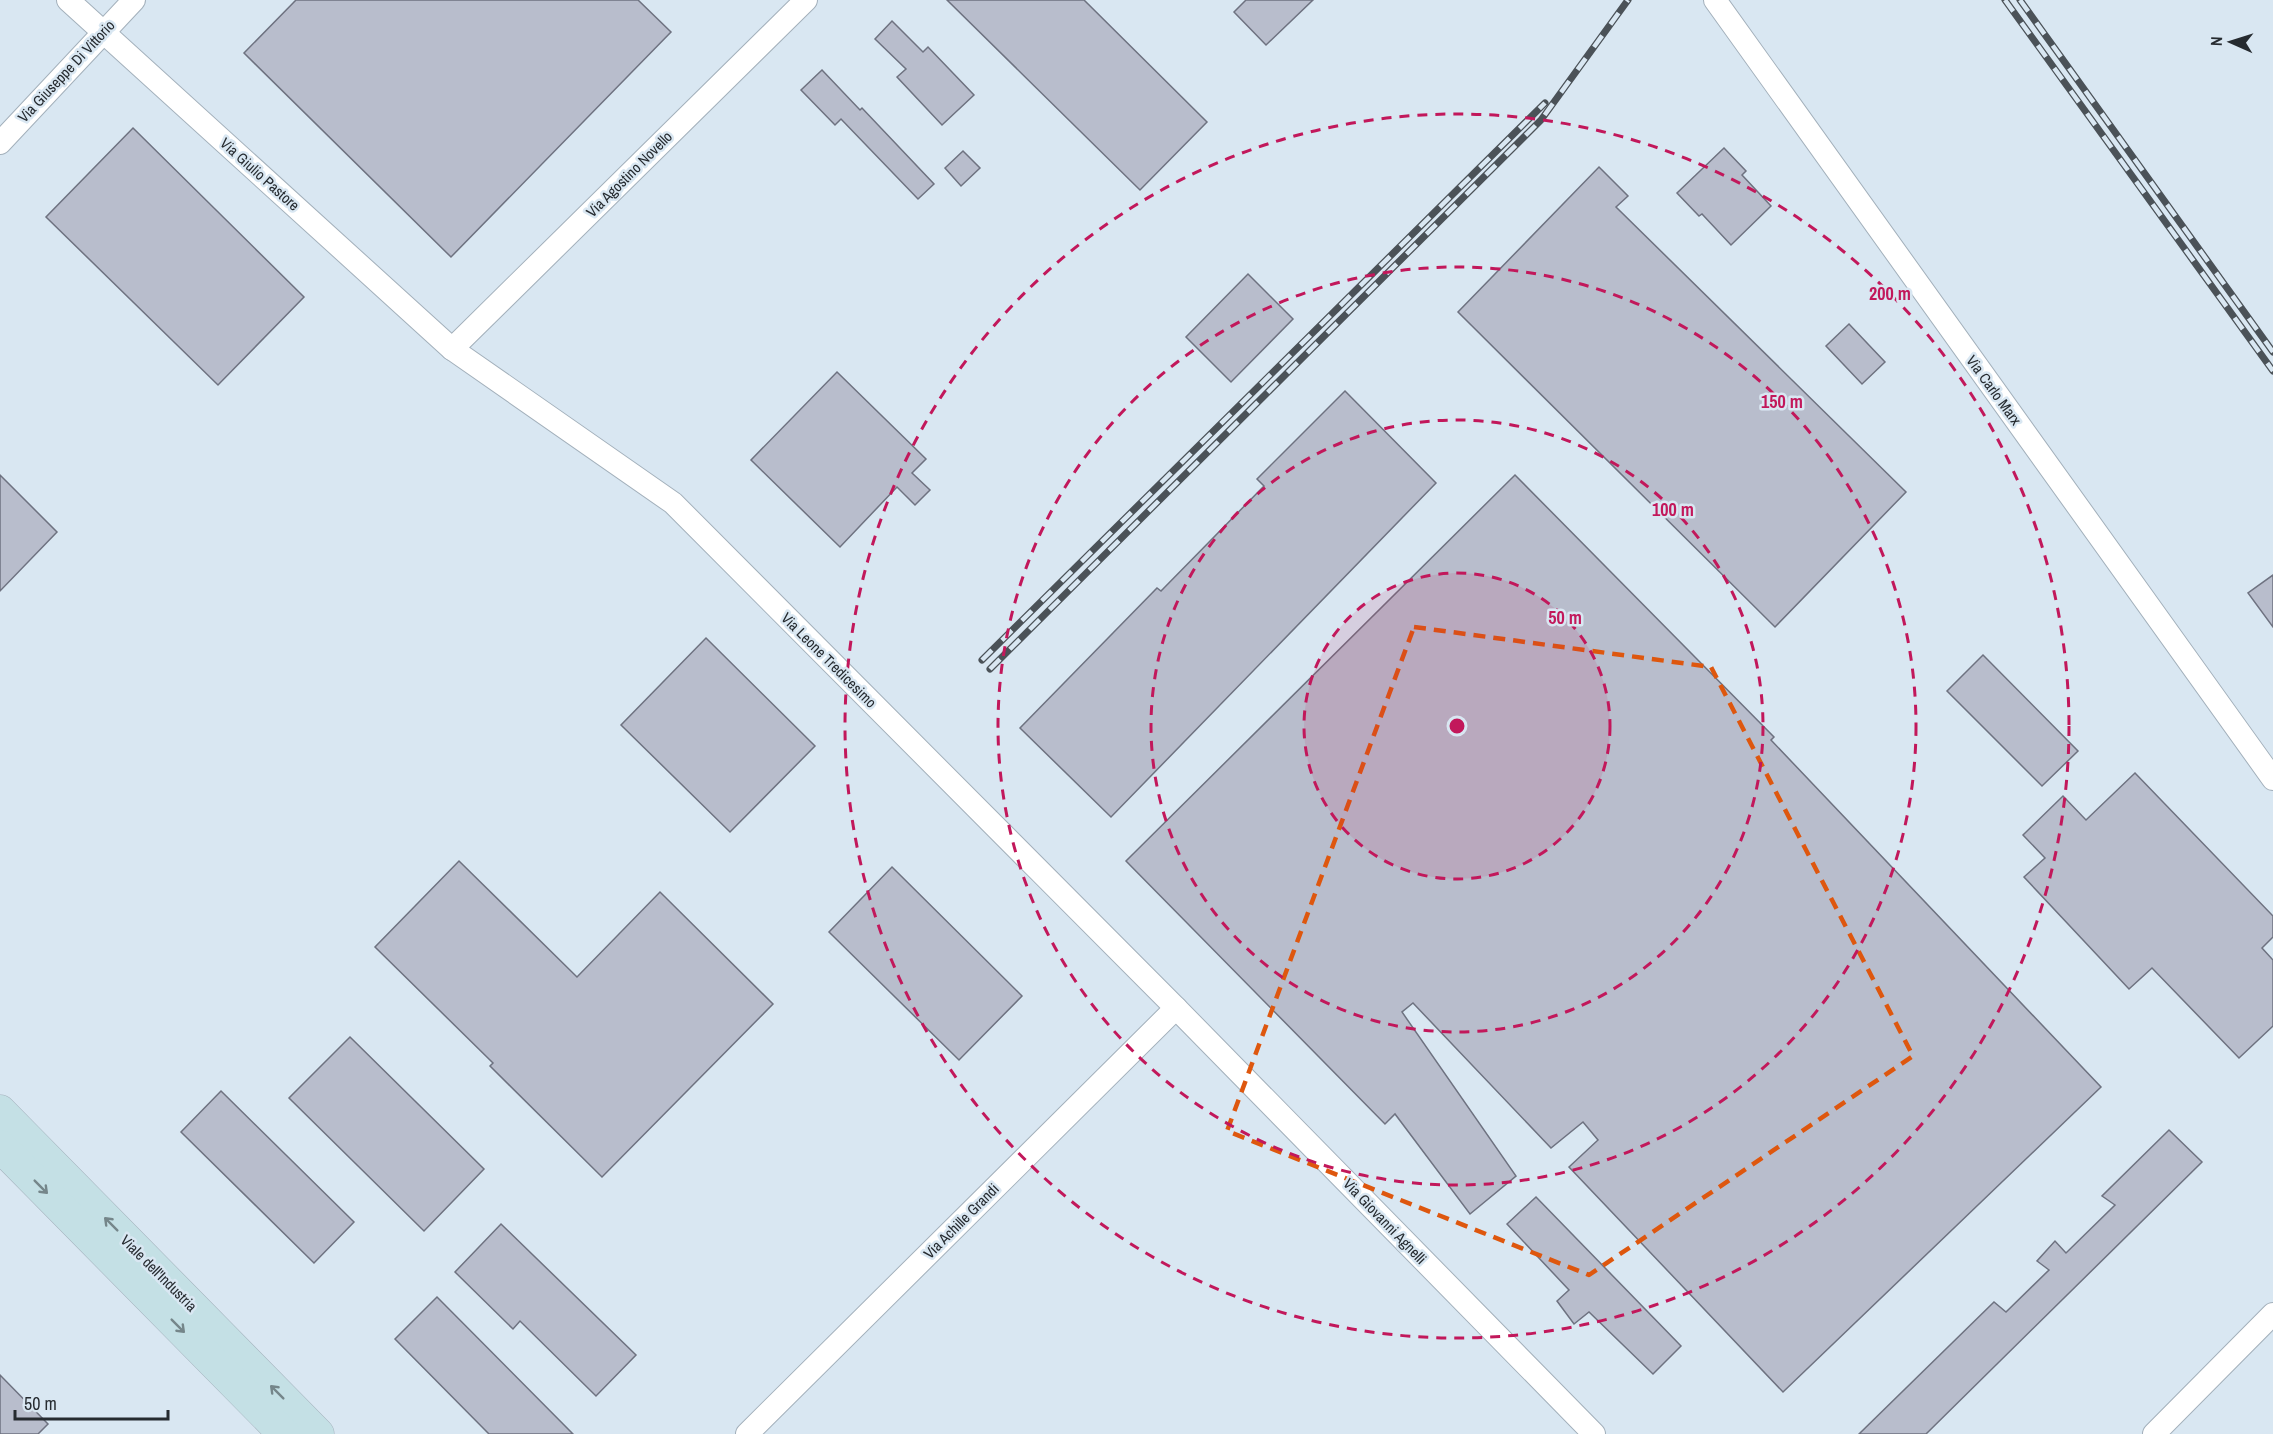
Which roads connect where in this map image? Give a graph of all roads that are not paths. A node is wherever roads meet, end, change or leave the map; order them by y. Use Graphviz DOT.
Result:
graph roads {
  1 [pos="68,0"];
  2 [pos="134,0"];
  3 [pos="806,0"];
  4 [pos="1715,0"];
  5 [pos="102,31"];
  6 [pos="0,143"];
  7 [pos="452,349"];
  8 [pos="2273,779"];
  9 [pos="1176,1008"];
  10 [pos="0,1111"];
  11 [pos="0,1146"];
  12 [pos="2273,1314"];
  13 [pos="284,1434"];
  14 [pos="318,1434"];
  15 [pos="747,1434"];
  16 [pos="1594,1434"];
  17 [pos="2154,1434"];
  1 -- 5 [label="street, Via Giulio Pastore"];
  2 -- 5 [label="street, Via Giuseppe Di Vittorio"];
  3 -- 7 [label="street, Via Agostino Novello"];
  4 -- 8 [label="street, Via Carlo Marx"];
  5 -- 6 [label="street, Via Giuseppe Di Vittorio"];
  5 -- 7 [label="street, Via Giulio Pastore"];
  7 -- 9 [label="street, Via Leone Tredicesimo"];
  9 -- 15 [label="street, Via Achille Grandi"];
  9 -- 16 [label="street, Via Giovanni Agnelli"];
  14 -- 10 [label="main road, Viale dell'Industria, one-way"];
  11 -- 13 [label="main road, Viale dell'Industria, one-way"];
  12 -- 17 [label="street"];
}
